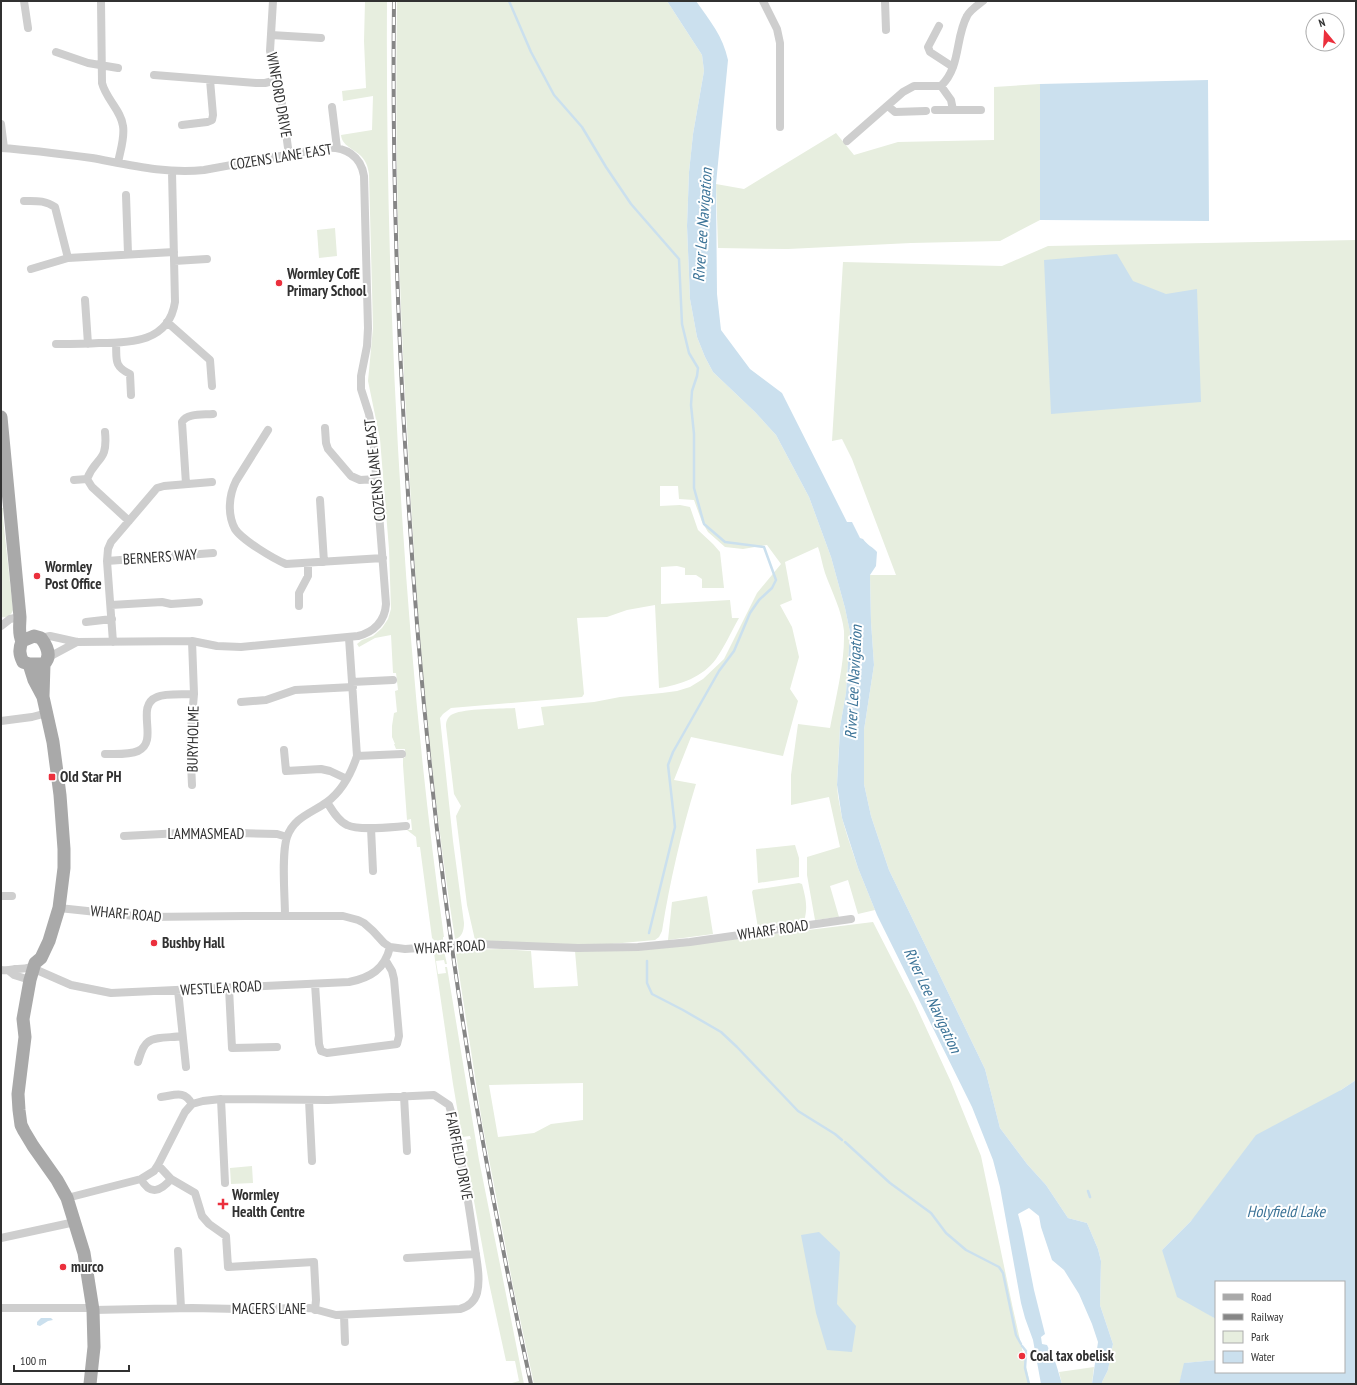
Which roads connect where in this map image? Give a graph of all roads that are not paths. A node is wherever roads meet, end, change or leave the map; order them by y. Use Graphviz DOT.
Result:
graph roads {
  1 [pos="24,1"];
  2 [pos="101,1"];
  3 [pos="273,1"];
  4 [pos="763,1"];
  5 [pos="885,1"];
  6 [pos="983,1"];
  7 [pos="939,26"];
  8 [pos="28,28"];
  9 [pos="886,30"];
  10 [pos="271,35"];
  11 [pos="321,38"];
  12 [pos="56,52"];
  13 [pos="101,65"];
  14 [pos="953,66"];
  15 [pos="118,68"];
  16 [pos="154,75"];
  17 [pos="210,80"];
  18 [pos="277,80"];
  19 [pos="941,86"];
  20 [pos="888,106"];
  21 [pos="332,107"];
  22 [pos="935,110"];
  23 [pos="953,110"];
  24 [pos="981,110"];
  25 [pos="926,111"];
  26 [pos="1,124"];
  27 [pos="182,125"];
  28 [pos="780,128"];
  29 [pos="847,141"];
  30 [pos="3,148"];
  31 [pos="337,148"];
  32 [pos="289,155"];
  33 [pos="118,163"];
  34 [pos="172,172"];
  35 [pos="126,195"];
  36 [pos="24,201"];
  37 [pos="174,252"];
  38 [pos="128,254"];
  39 [pos="68,258"];
  40 [pos="207,259"];
  41 [pos="174,261"];
  42 [pos="30,269"];
  43 [pos="85,300"];
  44 [pos="167,322"];
  45 [pos="116,343"];
  46 [pos="56,344"];
  47 [pos="88,344"];
  48 [pos="212,386"];
  49 [pos="131,395"];
  50 [pos="213,414"];
  51 [pos="1,417"];
  52 [pos="325,428"];
  53 [pos="268,430"];
  54 [pos="105,432"];
  55 [pos="3,455"];
  56 [pos="87,479"];
  57 [pos="377,479"];
  58 [pos="74,480"];
  59 [pos="212,482"];
  60 [pos="186,484"];
  61 [pos="320,500"];
  62 [pos="129,521"];
  63 [pos="213,553"];
  64 [pos="383,558"];
  65 [pos="107,561"];
  66 [pos="324,562"];
  67 [pos="308,563"];
  68 [pos="199,602"];
  69 [pos="111,605"];
  70 [pos="299,606"];
  71 [pos="112,619"];
  72 [pos="86,622"];
  73 [pos="2,625"];
  74 [pos="28,632"];
  75 [pos="349,638"];
  76 [pos="192,641"];
  77 [pos="77,642"];
  78 [pos="113,642"];
  79 [pos="46,660"];
  80 [pos="29,664"];
  81 [pos="393,680"];
  82 [pos="352,684"];
  83 [pos="194,694"];
  84 [pos="43,697"];
  85 [pos="241,702"];
  86 [pos="47,714"];
  87 [pos="1,721"];
  88 [pos="284,750"];
  89 [pos="105,754"];
  90 [pos="402,754"];
  91 [pos="357,756"];
  92 [pos="347,779"];
  93 [pos="192,785"];
  94 [pos="327,802"];
  95 [pos="406,826"];
  96 [pos="370,828"];
  97 [pos="124,836"];
  98 [pos="287,837"];
  99 [pos="373,871"];
  100 [pos="1,896"];
  101 [pos="12,896"];
  102 [pos="59,908"];
  103 [pos="285,916"];
  104 [pos="851,919"];
  105 [pos="390,948"];
  106 [pos="386,961"];
  107 [pos="36,968"];
  108 [pos="5,971"];
  109 [pos="315,984"];
  110 [pos="229,988"];
  111 [pos="178,990"];
  112 [pos="182,1036"];
  113 [pos="277,1047"];
  114 [pos="138,1062"];
  115 [pos="186,1067"];
  116 [pos="404,1096"];
  117 [pos="162,1097"];
  118 [pos="221,1099"];
  119 [pos="309,1100"];
  120 [pos="192,1104"];
  121 [pos="407,1151"];
  122 [pos="312,1161"];
  123 [pos="158,1165"];
  124 [pos="141,1179"];
  125 [pos="171,1179"];
  126 [pos="225,1183"];
  127 [pos="67,1198"];
  128 [pos="75,1222"];
  129 [pos="1,1238"];
  130 [pos="178,1251"];
  131 [pos="476,1254"];
  132 [pos="407,1258"];
  133 [pos="468,1307"];
  134 [pos="1,1308"];
  135 [pos="181,1308"];
  136 [pos="93,1309"];
  137 [pos="315,1310"];
  138 [pos="344,1315"];
  139 [pos="345,1342"];
  140 [pos="90,1384"];
  1 -- 8 [label="street"];
  2 -- 13 [label="street"];
  3 -- 10 [label="street, WINFORD DRIVE"];
  4 -- 28 [label="street"];
  5 -- 9 [label="street"];
  6 -- 14 [label="street"];
  7 -- 14 [label="street"];
  10 -- 11 [label="street, WINFORD DRIVE"];
  10 -- 18 [label="street, WINFORD DRIVE"];
  12 -- 13 [label="street"];
  13 -- 15 [label="street"];
  13 -- 33 [label="street"];
  14 -- 19 [label="street"];
  16 -- 17 [label="street"];
  17 -- 18 [label="street"];
  17 -- 27 [label="street"];
  18 -- 32 [label="street, WINFORD DRIVE"];
  19 -- 20 [label="street"];
  19 -- 23 [label="street"];
  20 -- 25 [label="street"];
  20 -- 29 [label="street"];
  21 -- 31 [label="street"];
  22 -- 23 [label="street"];
  23 -- 24 [label="street"];
  26 -- 30 [label="street"];
  30 -- 33 [label="street, COZENS LANE EAST"];
  31 -- 32 [label="street, COZENS LANE EAST"];
  31 -- 57 [label="street, COZENS LANE EAST"];
  32 -- 34 [label="street, COZENS LANE EAST"];
  33 -- 34 [label="street, COZENS LANE EAST"];
  34 -- 37 [label="street"];
  35 -- 38 [label="street"];
  36 -- 39 [label="street"];
  37 -- 38 [label="street"];
  37 -- 41 [label="street"];
  38 -- 39 [label="street"];
  39 -- 42 [label="street"];
  40 -- 41 [label="street"];
  41 -- 44 [label="street"];
  43 -- 47 [label="street"];
  44 -- 45 [label="street"];
  44 -- 48 [label="street"];
  45 -- 47 [label="street"];
  45 -- 49 [label="street"];
  46 -- 47 [label="street"];
  50 -- 60 [label="street"];
  51 -- 55 [label="main road"];
  52 -- 57 [label="street"];
  53 -- 67 [label="street"];
  54 -- 56 [label="street"];
  55 -- 74 [label="main road"];
  56 -- 58 [label="street"];
  56 -- 62 [label="street"];
  57 -- 64 [label="street, COZENS LANE EAST"];
  59 -- 60 [label="street, BERNERS WAY"];
  60 -- 62 [label="street, BERNERS WAY"];
  61 -- 66 [label="street"];
  62 -- 65 [label="street, BERNERS WAY"];
  63 -- 65 [label="street, BERNERS WAY"];
  64 -- 66 [label="street"];
  64 -- 75 [label="street, COZENS LANE EAST"];
  65 -- 69 [label="street, BERNERS WAY"];
  66 -- 67 [label="street"];
  67 -- 70 [label="street"];
  68 -- 69 [label="street"];
  69 -- 71 [label="street, BERNERS WAY"];
  71 -- 72 [label="street"];
  71 -- 78 [label="street, BERNERS WAY"];
  73 -- 74 [label="street"];
  73 -- 74 [label="street"];
  74 -- 77 [label="street, COZENS LANE EAST"];
  74 -- 79 [label="main road"];
  74 -- 80 [label="main road"];
  75 -- 76 [label="street, COZENS LANE EAST"];
  75 -- 82 [label="street"];
  76 -- 78 [label="street, COZENS LANE EAST"];
  76 -- 83 [label="street, BURYHOLME"];
  77 -- 78 [label="street, COZENS LANE EAST"];
  77 -- 79 [label="street, COZENS LANE EAST"];
  79 -- 80 [label="main road"];
  79 -- 84 [label="main road"];
  80 -- 84 [label="main road"];
  81 -- 82 [label="street"];
  82 -- 85 [label="street"];
  82 -- 91 [label="street"];
  83 -- 89 [label="street, BURYHOLME"];
  83 -- 93 [label="street, BURYHOLME"];
  84 -- 86 [label="main road"];
  86 -- 87 [label="street"];
  86 -- 102 [label="main road"];
  88 -- 92 [label="street"];
  90 -- 91 [label="street"];
  91 -- 92 [label="street"];
  92 -- 94 [label="street"];
  94 -- 96 [label="street"];
  94 -- 98 [label="street"];
  95 -- 96 [label="street"];
  96 -- 99 [label="street"];
  97 -- 98 [label="street, LAMMASMEAD"];
  98 -- 103 [label="street"];
  100 -- 101 [label="street"];
  102 -- 103 [label="street, WHARF ROAD"];
  102 -- 107 [label="main road"];
  103 -- 105 [label="street, WHARF ROAD"];
  104 -- 105 [label="street, WHARF ROAD"];
  105 -- 106 [label="street"];
  106 -- 109 [label="street, WESTLEA ROAD"];
  106 -- 109 [label="street"];
  107 -- 108 [label="street"];
  107 -- 108 [label="street, WESTLEA ROAD"];
  107 -- 111 [label="street, WESTLEA ROAD"];
  107 -- 127 [label="main road"];
  109 -- 110 [label="street, WESTLEA ROAD"];
  110 -- 111 [label="street, WESTLEA ROAD"];
  110 -- 113 [label="street"];
  111 -- 112 [label="street"];
  112 -- 114 [label="street"];
  112 -- 115 [label="street"];
  116 -- 119 [label="street, FAIRFIELD DRIVE"];
  116 -- 121 [label="street"];
  116 -- 131 [label="street, FAIRFIELD DRIVE"];
  117 -- 120 [label="street"];
  118 -- 119 [label="street, FAIRFIELD DRIVE"];
  118 -- 120 [label="street, FAIRFIELD DRIVE"];
  118 -- 126 [label="street"];
  119 -- 122 [label="street"];
  120 -- 123 [label="street"];
  123 -- 124 [label="street"];
  123 -- 125 [label="street"];
  124 -- 125 [label="street"];
  124 -- 127 [label="street"];
  125 -- 137 [label="street"];
  127 -- 128 [label="main road"];
  128 -- 129 [label="street"];
  128 -- 136 [label="main road"];
  130 -- 135 [label="street"];
  131 -- 132 [label="street"];
  131 -- 133 [label="street, FAIRFIELD DRIVE"];
  133 -- 138 [label="street, MACERS LANE"];
  134 -- 136 [label="street, MACERS LANE"];
  135 -- 136 [label="street, MACERS LANE"];
  135 -- 137 [label="street, MACERS LANE"];
  136 -- 140 [label="main road"];
  137 -- 138 [label="street, MACERS LANE"];
  138 -- 139 [label="street"];
}
